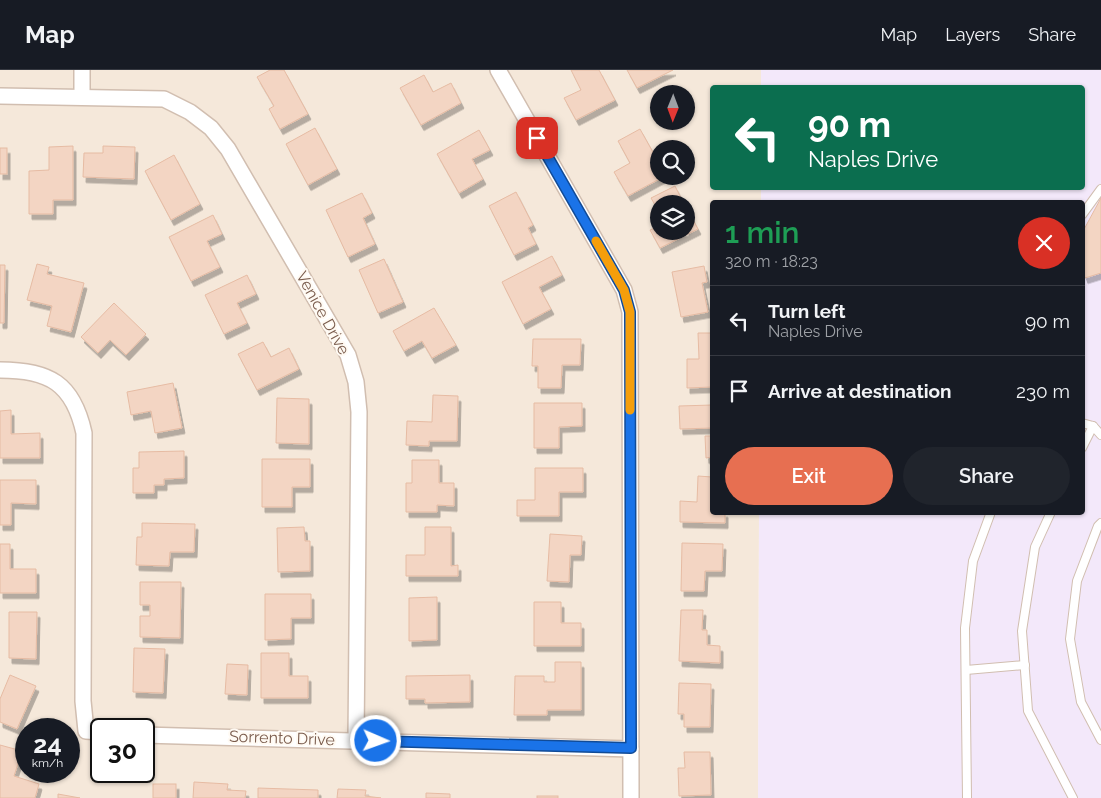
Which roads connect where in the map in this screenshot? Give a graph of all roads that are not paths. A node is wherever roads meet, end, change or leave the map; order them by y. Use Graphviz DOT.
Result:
graph roads {
  1 [pos="82,70"];
  2 [pos="498,70"];
  3 [pos="0,96"];
  4 [pos="82,97"];
  5 [pos="1101,189"];
  6 [pos="1085,211"];
  7 [pos="0,370"];
  8 [pos="1085,425"];
  9 [pos="1093,426"];
  10 [pos="1101,435"];
  11 [pos="1085,442"];
  12 [pos="991,515"];
  13 [pos="1050,515"];
  14 [pos="1101,523"];
  15 [pos="1025,665"];
  16 [pos="966,670"];
  17 [pos="90,731"];
  18 [pos="155,735"];
  19 [pos="356,740"];
  20 [pos="1101,740"];
  21 [pos="631,748"];
  22 [pos="631,798"];
  23 [pos="968,798"];
  24 [pos="1073,798"];
  1 -- 4 [label="street"];
  2 -- 21 [label="street"];
  3 -- 4 [label="street, Venice Drive"];
  4 -- 19 [label="street, Venice Drive"];
  5 -- 6 [label="lane"];
  7 -- 17 [label="street"];
  8 -- 9 [label="lane"];
  9 -- 10 [label="lane"];
  9 -- 11 [label="lane"];
  12 -- 16 [label="lane"];
  13 -- 15 [label="lane"];
  14 -- 20 [label="lane"];
  15 -- 16 [label="lane"];
  15 -- 24 [label="lane"];
  16 -- 23 [label="lane"];
  18 -- 19 [label="street, Sorrento Drive"];
  19 -- 21 [label="street, Sorrento Drive"];
  21 -- 22 [label="street"];
}
